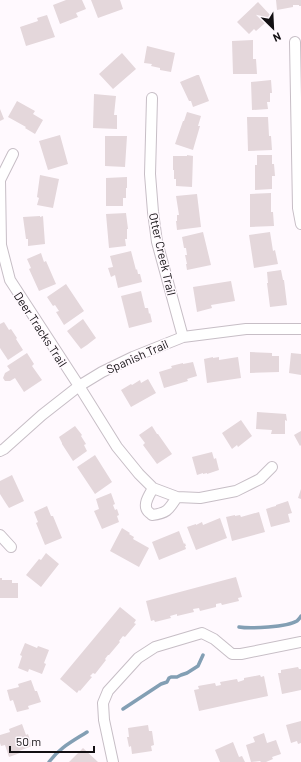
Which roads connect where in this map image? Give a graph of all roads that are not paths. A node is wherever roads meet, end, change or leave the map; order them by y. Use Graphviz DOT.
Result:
graph roads {
  1 [pos="295,42"];
  2 [pos="152,98"];
  3 [pos="13,154"];
  4 [pos="301,224"];
  5 [pos="301,329"];
  6 [pos="183,337"];
  7 [pos="79,386"];
  8 [pos="0,451"];
  9 [pos="272,467"];
  10 [pos="153,488"];
  11 [pos="177,497"];
  12 [pos="0,535"];
  13 [pos="11,547"];
  14 [pos="301,642"];
  15 [pos="113,762"];
  1 -- 4 [label="street"];
  2 -- 6 [label="street, Otter Creek Trail"];
  3 -- 7 [label="street, Deer Tracks Trail"];
  5 -- 6 [label="street, Spanish Trail"];
  6 -- 7 [label="street, Spanish Trail"];
  7 -- 8 [label="street, Spanish Trail"];
  7 -- 10 [label="street, Deer Tracks Trail"];
  9 -- 11 [label="street"];
  10 -- 11 [label="street"];
  10 -- 11 [label="street"];
  12 -- 13 [label="street"];
  14 -- 15 [label="street"];
}
